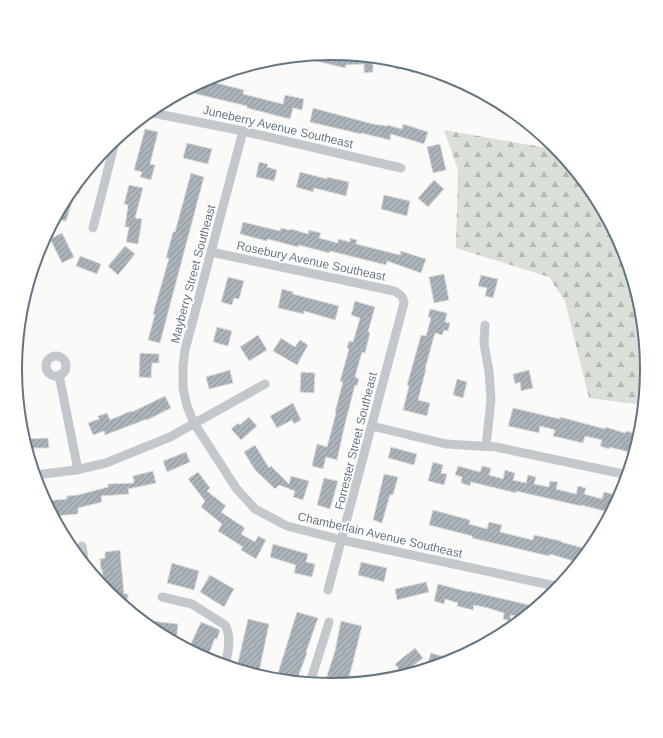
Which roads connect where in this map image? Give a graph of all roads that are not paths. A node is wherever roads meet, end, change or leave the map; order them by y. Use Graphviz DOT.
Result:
graph roads {
  1 [pos="157,114"];
  2 [pos="243,131"];
  3 [pos="113,150"];
  4 [pos="401,168"];
  5 [pos="93,228"];
  6 [pos="211,252"];
  7 [pos="403,297"];
  8 [pos="485,326"];
  9 [pos="59,375"];
  10 [pos="265,384"];
  11 [pos="194,423"];
  12 [pos="372,426"];
  13 [pos="486,446"];
  14 [pos="78,470"];
  15 [pos="41,474"];
  16 [pos="623,474"];
  17 [pos="342,540"];
  18 [pos="82,546"];
  19 [pos="84,554"];
  20 [pos="552,586"];
  21 [pos="328,590"];
  22 [pos="162,597"];
  23 [pos="328,622"];
  24 [pos="226,660"];
  25 [pos="311,678"];
  1 -- 2 [label="street, Juneberry Avenue Southeast"];
  2 -- 4 [label="street, Juneberry Avenue Southeast"];
  2 -- 6 [label="street, Mayberry Street Southeast"];
  3 -- 5 [label="street"];
  6 -- 7 [label="street, Rosebury Avenue Southeast"];
  6 -- 11 [label="street, Mayberry Street Southeast"];
  7 -- 12 [label="street, Forrester Street Southeast"];
  8 -- 13 [label="street"];
  9 -- 14 [label="street"];
  10 -- 11 [label="street"];
  11 -- 14 [label="street"];
  11 -- 17 [label="street, Chamberlain Avenue Southeast"];
  12 -- 13 [label="street"];
  12 -- 17 [label="street, Forrester Street Southeast"];
  13 -- 16 [label="street"];
  14 -- 15 [label="street"];
  17 -- 20 [label="street, Chamberlain Avenue Southeast"];
  17 -- 21 [label="street, Forrester Street Southeast"];
  18 -- 19 [label="street"];
  22 -- 24 [label="street"];
  23 -- 25 [label="street"];
}
